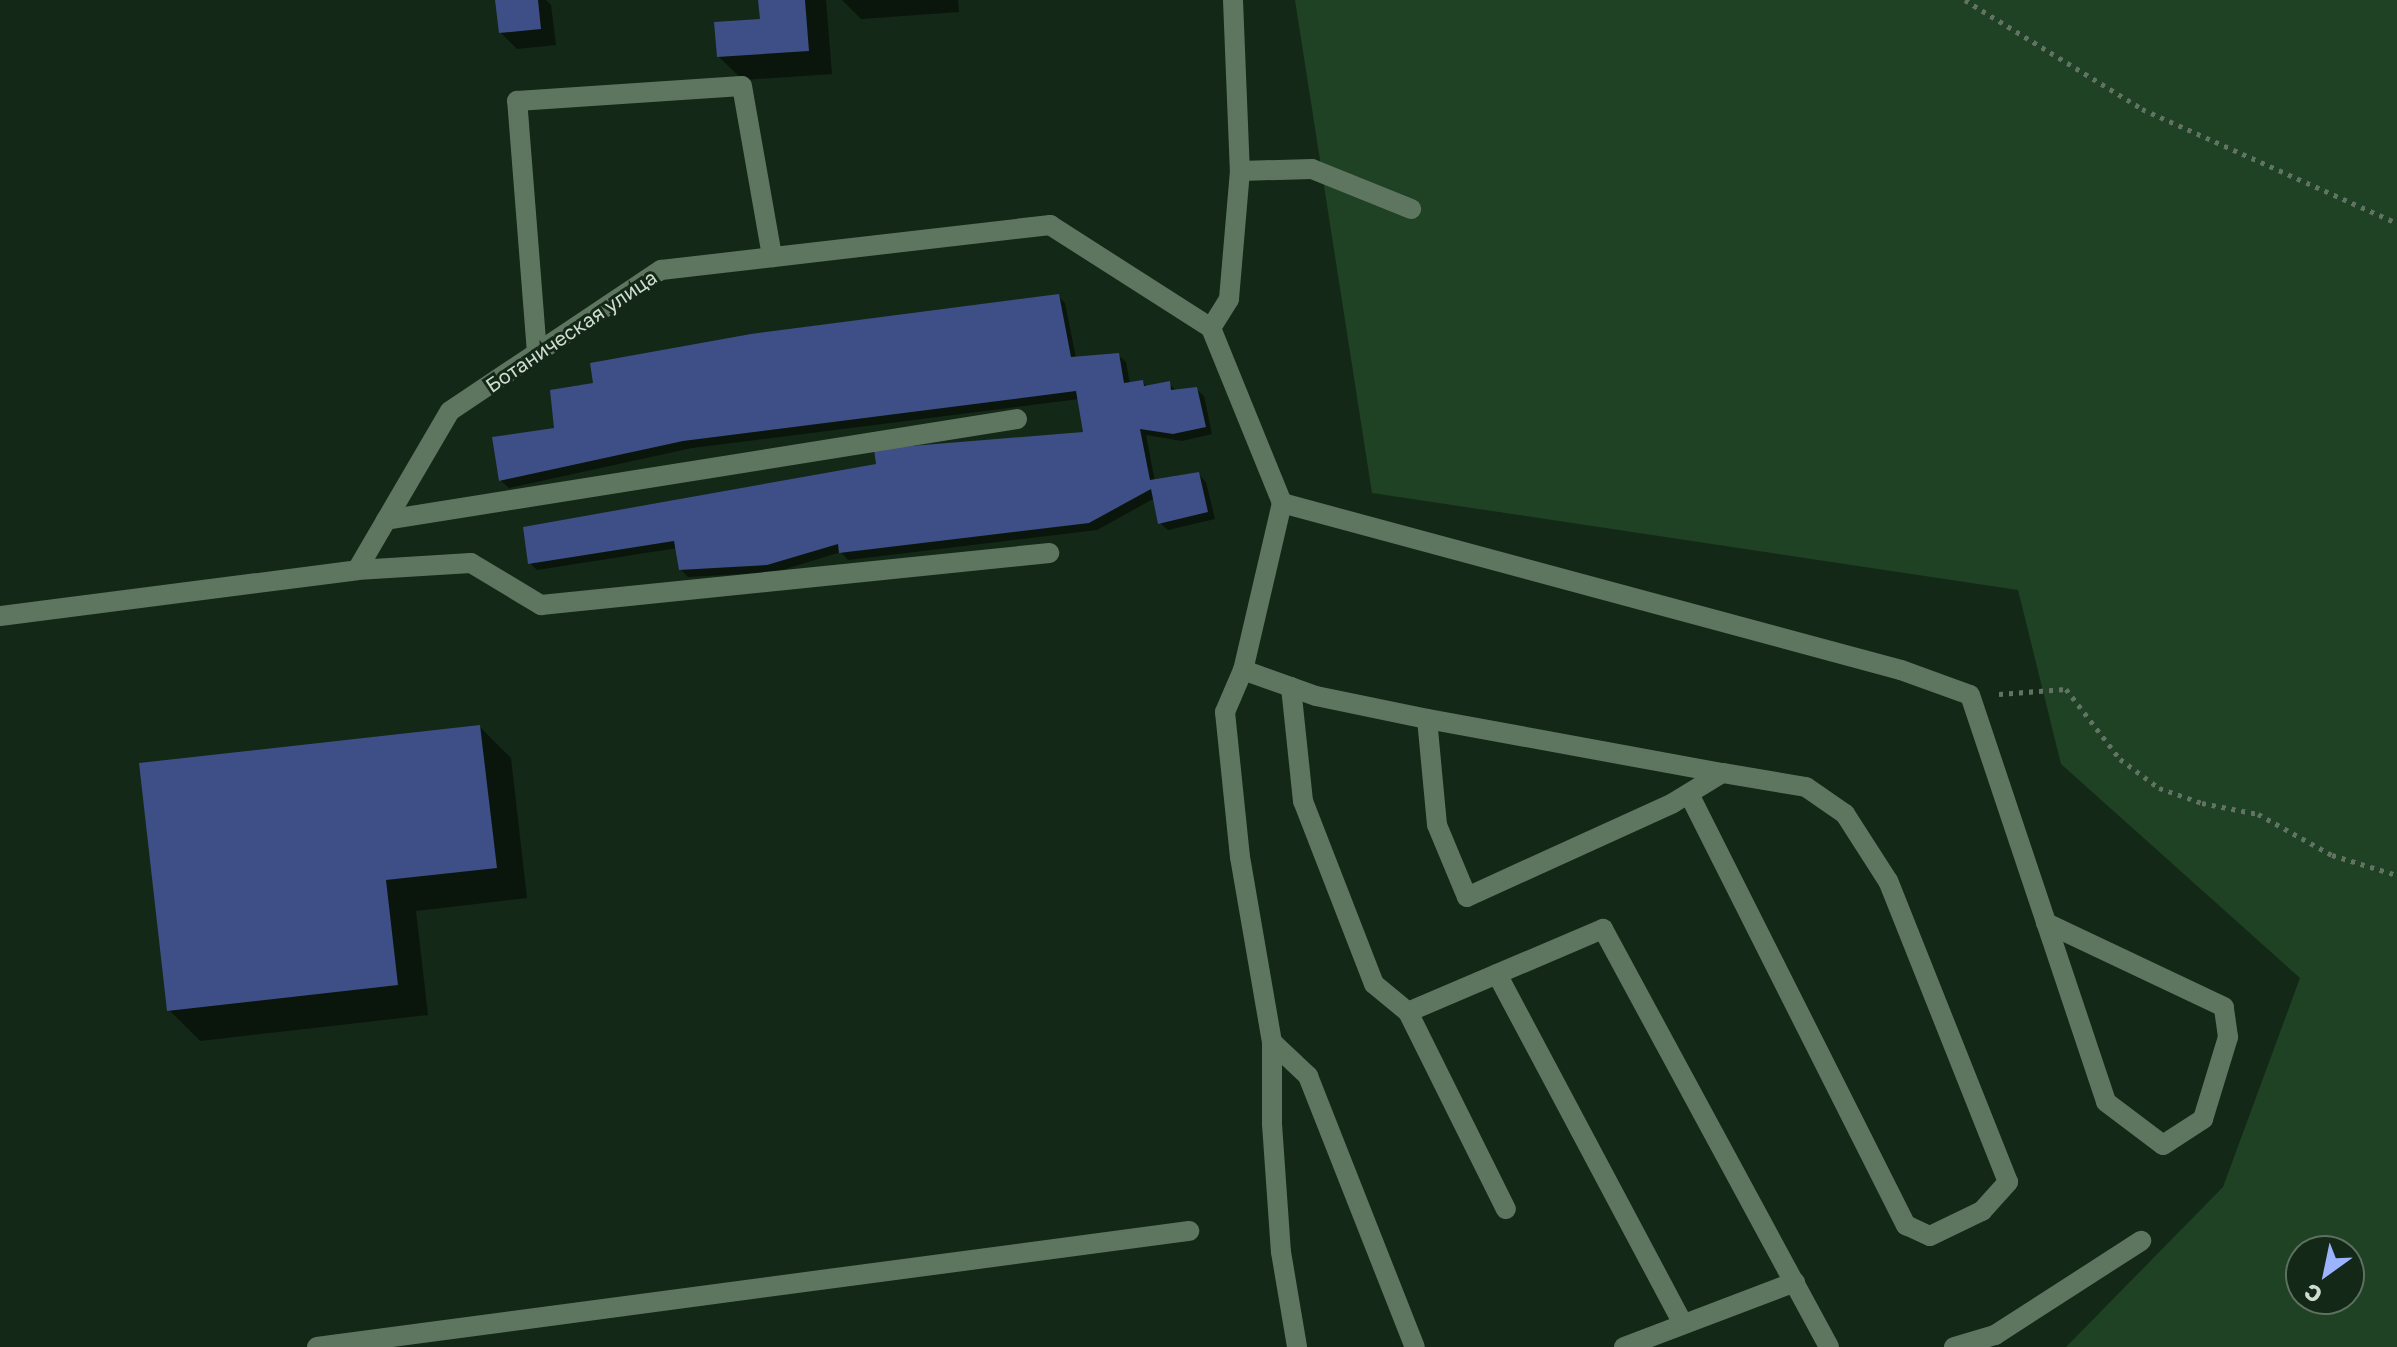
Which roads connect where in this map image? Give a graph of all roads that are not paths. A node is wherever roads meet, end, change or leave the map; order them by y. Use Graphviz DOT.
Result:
graph roads {
  1 [pos="1233,0"];
  2 [pos="1240,171"];
  3 [pos="1411,209"];
  4 [pos="772,257"];
  5 [pos="1211,328"];
  6 [pos="537,353"];
  7 [pos="1017,419"];
  8 [pos="1282,503"];
  9 [pos="386,520"];
  10 [pos="1049,553"];
  11 [pos="357,570"];
  12 [pos="0,616"];
  13 [pos="1243,670"];
  14 [pos="1291,687"];
  15 [pos="1427,719"];
  16 [pos="1722,773"];
  17 [pos="1689,794"];
  18 [pos="2046,923"];
  19 [pos="1497,974"];
  20 [pos="1408,1012"];
  21 [pos="1272,1042"];
  22 [pos="1506,1209"];
  23 [pos="1189,1231"];
  24 [pos="2141,1241"];
  25 [pos="1795,1282"];
  26 [pos="1683,1324"];
  27 [pos="317,1347"];
  28 [pos="1297,1347"];
  29 [pos="1415,1347"];
  30 [pos="1624,1347"];
  31 [pos="1829,1347"];
  32 [pos="1954,1347"];
  1 -- 2 [label="lane"];
  2 -- 3 [label="lane"];
  2 -- 5 [label="lane"];
  4 -- 5 [label="lane, Ботаническая улица"];
  4 -- 6 [label="lane, Ботаническая улица"];
  4 -- 6 [label="lane"];
  5 -- 8 [label="lane"];
  6 -- 9 [label="lane, Ботаническая улица"];
  7 -- 9 [label="lane"];
  8 -- 13 [label="lane"];
  8 -- 18 [label="lane"];
  9 -- 11 [label="lane, Ботаническая улица"];
  10 -- 11 [label="lane"];
  11 -- 12 [label="lane"];
  13 -- 14 [label="lane"];
  13 -- 21 [label="lane"];
  14 -- 15 [label="lane"];
  14 -- 20 [label="lane"];
  15 -- 16 [label="lane"];
  15 -- 17 [label="lane"];
  16 -- 17 [label="lane"];
  16 -- 17 [label="lane"];
  18 -- 18 [label="lane"];
  19 -- 20 [label="lane"];
  19 -- 25 [label="lane"];
  19 -- 26 [label="lane"];
  20 -- 22 [label="lane"];
  21 -- 28 [label="lane"];
  21 -- 29 [label="lane"];
  23 -- 27 [label="lane"];
  24 -- 32 [label="lane"];
  25 -- 26 [label="lane"];
  25 -- 31 [label="lane"];
  26 -- 30 [label="lane"];
}
